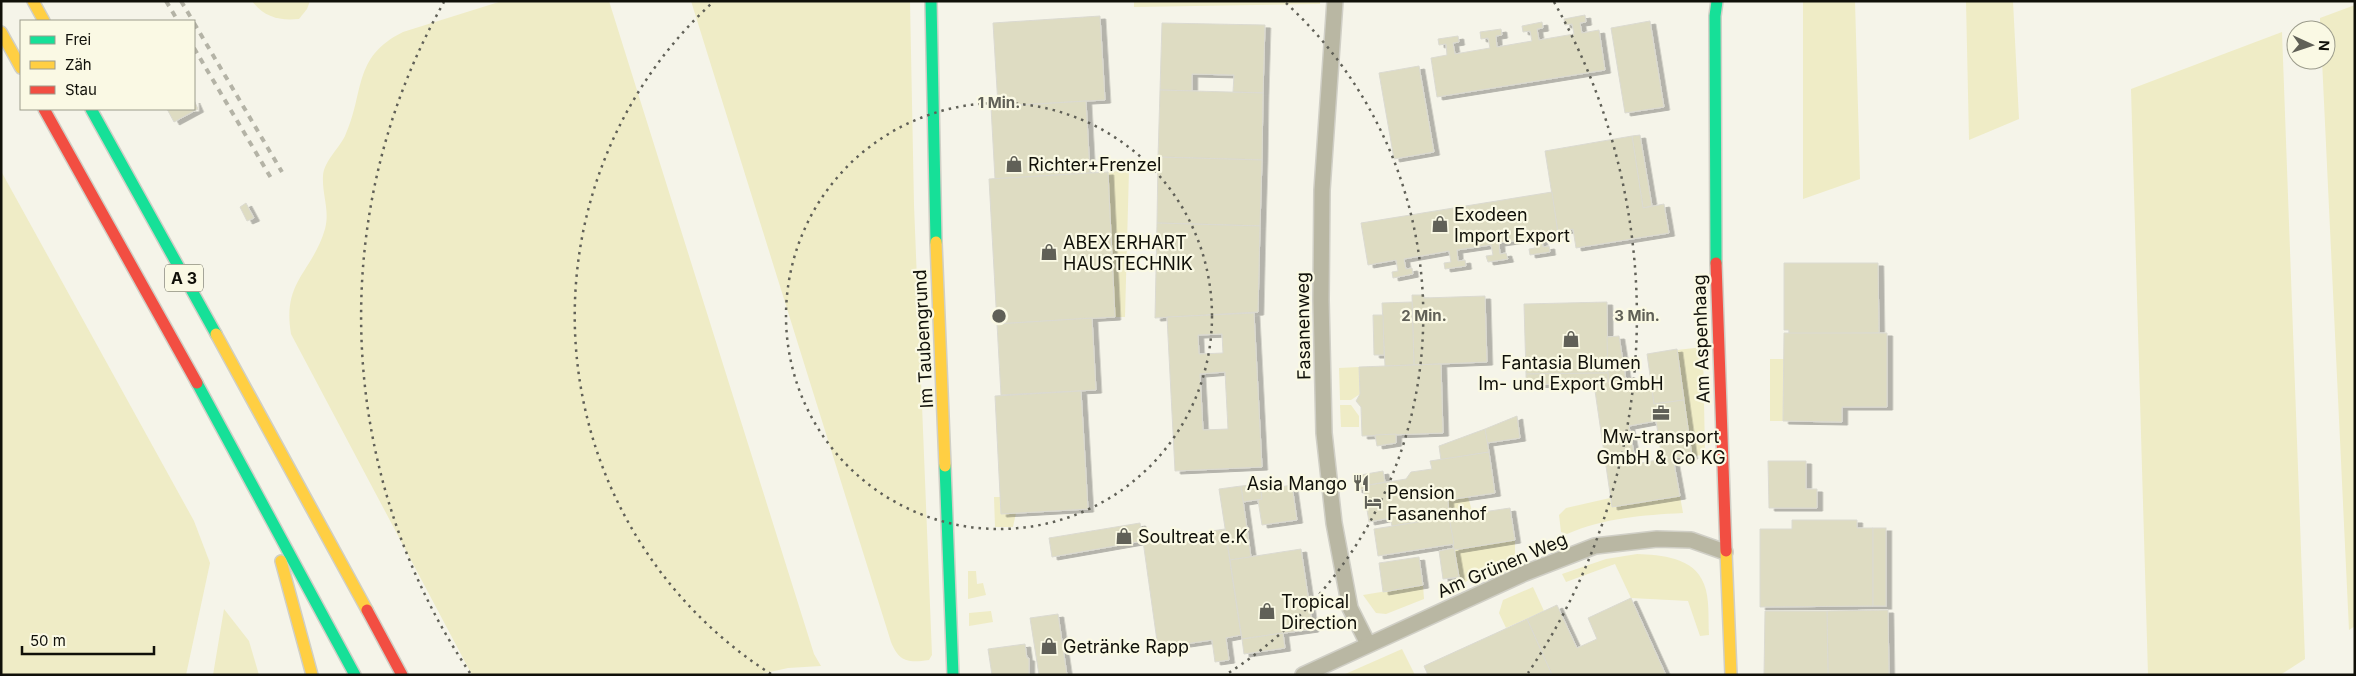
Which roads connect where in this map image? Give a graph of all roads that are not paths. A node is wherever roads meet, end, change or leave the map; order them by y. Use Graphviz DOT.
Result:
graph roads {
  1 [pos="33,1"];
  2 [pos="931,1"];
  3 [pos="1336,1"];
  4 [pos="1718,1"];
  5 [pos="43,20"];
  6 [pos="1,32"];
  7 [pos="20,66"];
  8 [pos="45,110"];
  9 [pos="92,110"];
  10 [pos="257,491"];
  11 [pos="1725,552"];
  12 [pos="1368,644"];
  13 [pos="312,675"];
  14 [pos="355,675"];
  15 [pos="402,675"];
  16 [pos="953,675"];
  17 [pos="1303,675"];
  18 [pos="1731,675"];
  1 -- 5 [label="main road"];
  2 -- 16 [label="main road, Im Taubengrund"];
  3 -- 12 [label="street, Fasanenweg"];
  4 -- 11 [label="main road, Am Aspenhaag"];
  6 -- 7 [label="main road"];
  8 -- 10 [label="main road, A 3"];
  9 -- 15 [label="main road, A 3"];
  10 -- 13 [label="main road"];
  10 -- 14 [label="main road, A 3"];
  11 -- 12 [label="street, Am Grünen Weg"];
  11 -- 18 [label="main road, Am Aspenhaag"];
  12 -- 17 [label="street, Am Grünen Weg"];
}
